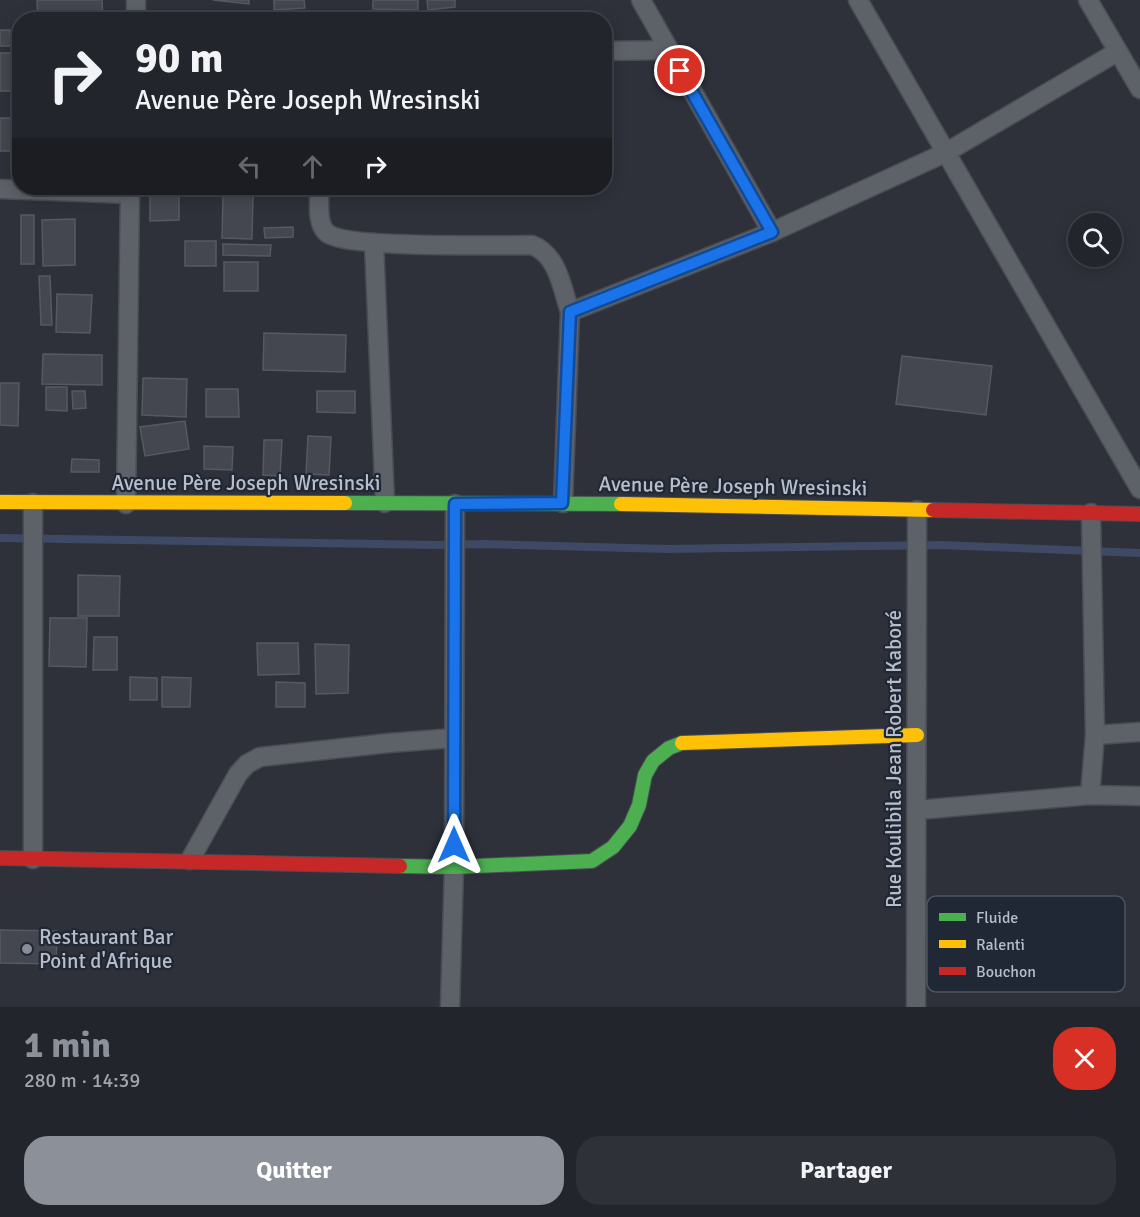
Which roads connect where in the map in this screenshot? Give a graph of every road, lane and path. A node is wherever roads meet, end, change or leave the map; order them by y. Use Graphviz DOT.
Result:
graph roads {
  1 [pos="641,0"];
  2 [pos="858,0"];
  3 [pos="1088,0"];
  4 [pos="668,50"];
  5 [pos="612,51"];
  6 [pos="1117,52"];
  7 [pos="1134,68"];
  8 [pos="1140,89"];
  9 [pos="945,153"];
  10 [pos="130,195"];
  11 [pos="320,195"];
  12 [pos="772,232"];
  13 [pos="374,243"];
  14 [pos="570,312"];
  15 [pos="1140,489"];
  16 [pos="0,502"];
  17 [pos="33,503"];
  18 [pos="385,503"];
  19 [pos="562,503"];
  20 [pos="126,504"];
  21 [pos="455,504"];
  22 [pos="917,510"];
  23 [pos="1091,513"];
  24 [pos="1140,514"];
  25 [pos="1140,732"];
  26 [pos="917,735"];
  27 [pos="1095,735"];
  28 [pos="454,738"];
  29 [pos="1090,795"];
  30 [pos="1140,796"];
  31 [pos="918,810"];
  32 [pos="0,858"];
  33 [pos="33,859"];
  34 [pos="190,860"];
  35 [pos="454,867"];
  36 [pos="450,1007"];
  37 [pos="916,1007"];
  1 -- 4 [label="street"];
  2 -- 9 [label="street"];
  3 -- 6 [label="street"];
  4 -- 5 [label="street"];
  4 -- 12 [label="street"];
  6 -- 7 [label="street"];
  6 -- 9 [label="street"];
  7 -- 8 [label="street"];
  9 -- 12 [label="street"];
  9 -- 15 [label="street"];
  10 -- 20 [label="street"];
  11 -- 13 [label="street"];
  12 -- 14 [label="street"];
  13 -- 14 [label="street"];
  13 -- 18 [label="street"];
  14 -- 19 [label="street"];
  16 -- 17 [label="street, Avenue Père Joseph Wresinski"];
  17 -- 20 [label="street, Avenue Père Joseph Wresinski"];
  17 -- 33 [label="street"];
  18 -- 20 [label="street, Avenue Père Joseph Wresinski"];
  18 -- 21 [label="street, Avenue Père Joseph Wresinski"];
  19 -- 21 [label="street, Avenue Père Joseph Wresinski"];
  19 -- 22 [label="street, Avenue Père Joseph Wresinski"];
  21 -- 28 [label="street"];
  22 -- 23 [label="street, Avenue Père Joseph Wresinski"];
  22 -- 26 [label="street, Rue Koulibila Jean Robert Kaboré"];
  23 -- 24 [label="street, Avenue Père Joseph Wresinski"];
  23 -- 27 [label="street"];
  25 -- 27 [label="street"];
  26 -- 31 [label="street, Rue Koulibila Jean Robert Kaboré"];
  26 -- 35 [label="street"];
  27 -- 29 [label="street"];
  28 -- 34 [label="street"];
  28 -- 35 [label="street"];
  29 -- 30 [label="street"];
  29 -- 31 [label="street"];
  31 -- 37 [label="street, Rue Koulibila Jean Robert Kaboré"];
  32 -- 33 [label="street"];
  33 -- 34 [label="street"];
  34 -- 35 [label="street"];
  35 -- 36 [label="street"];
}
